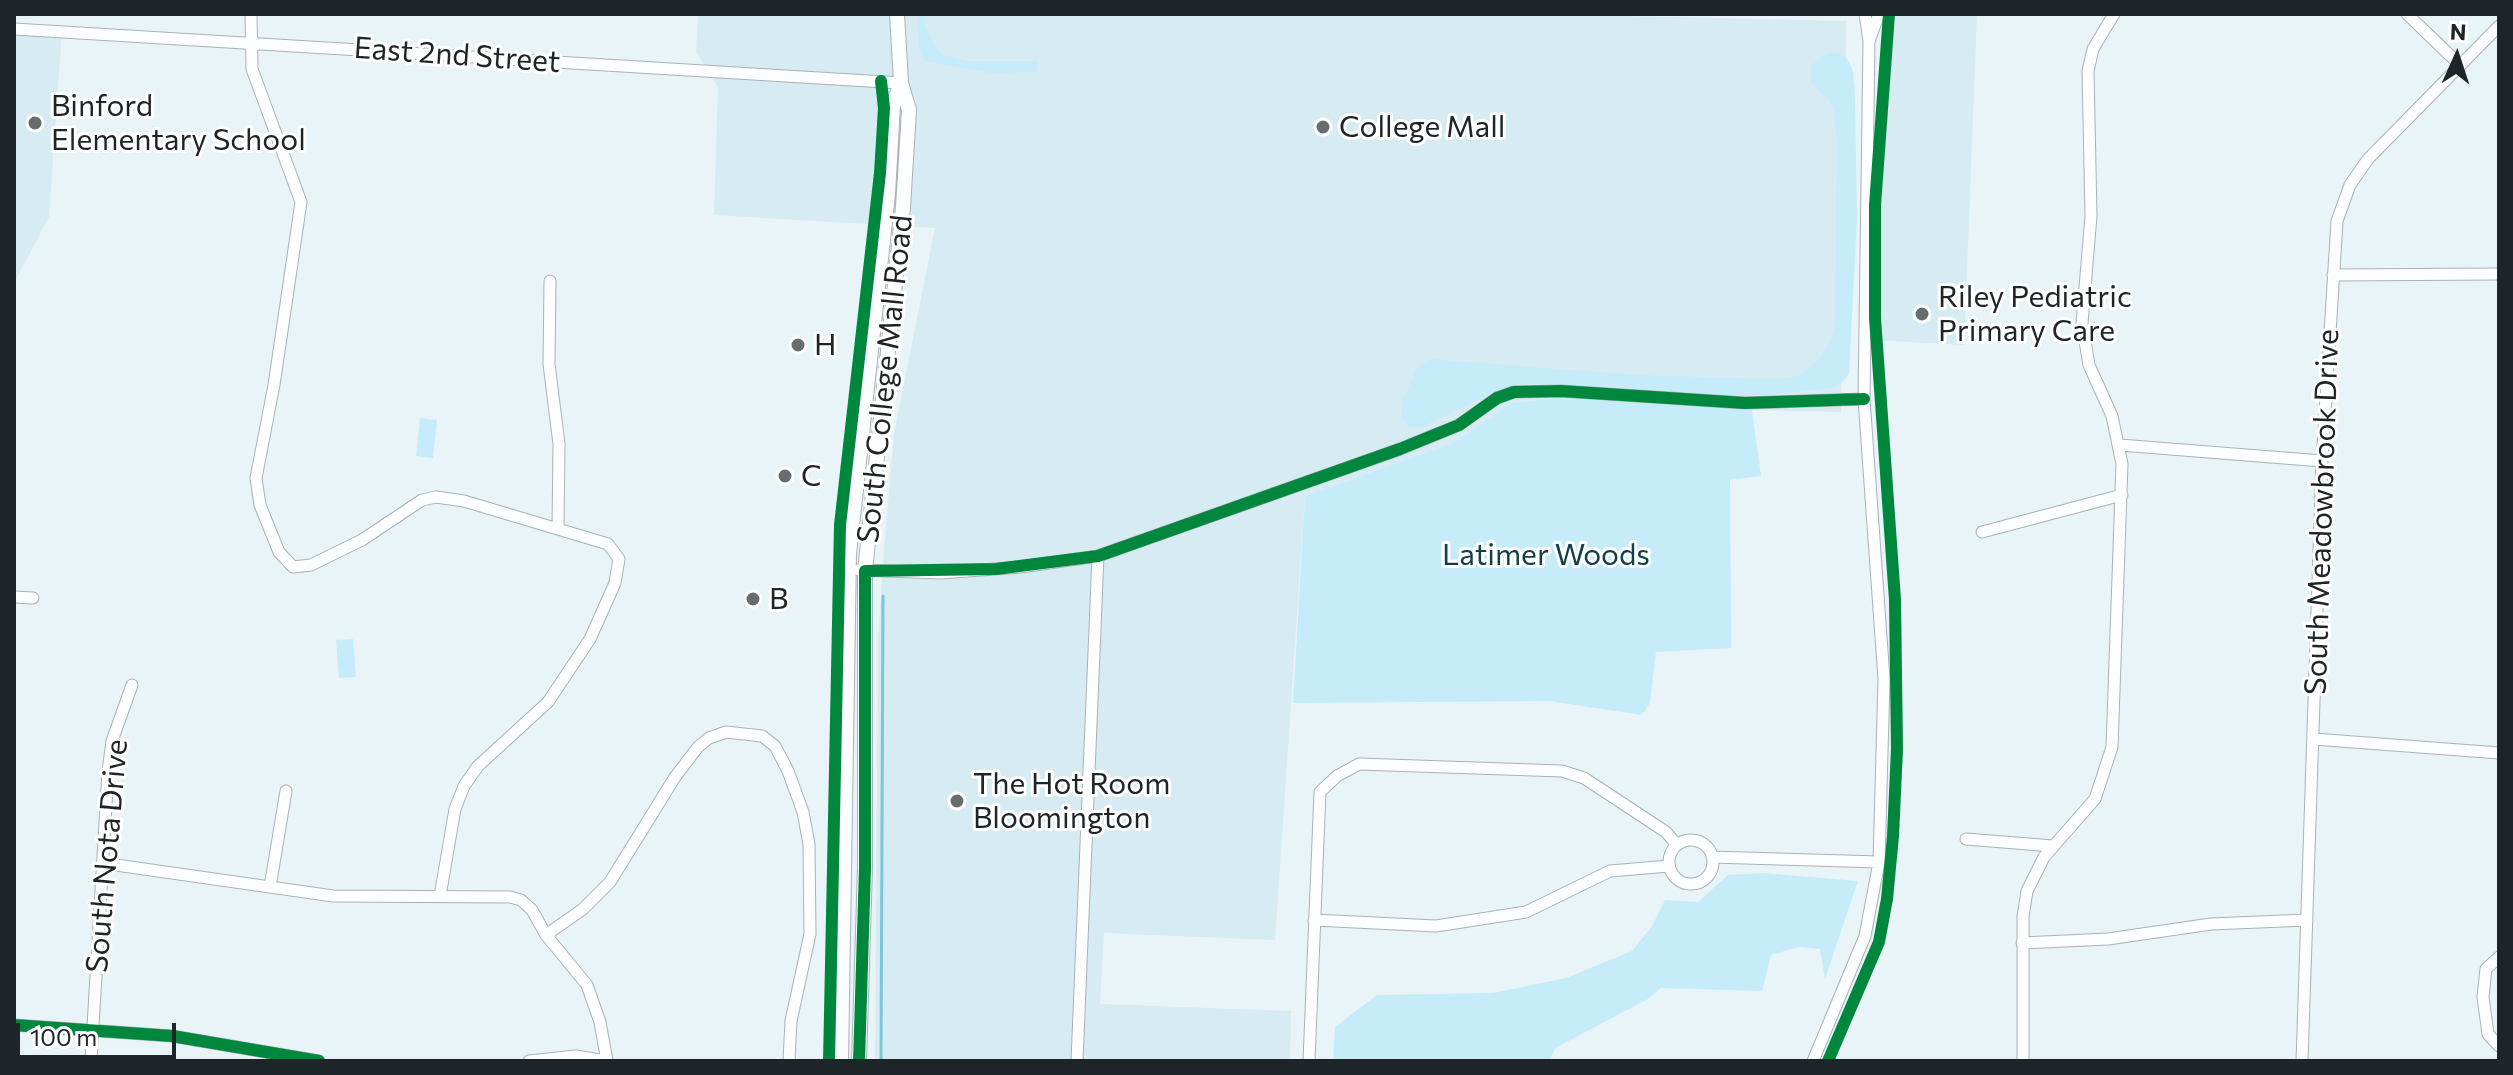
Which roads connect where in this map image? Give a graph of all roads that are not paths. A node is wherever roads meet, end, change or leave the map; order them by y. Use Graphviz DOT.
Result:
graph roads {
  1 [pos="251,14"];
  2 [pos="897,14"];
  3 [pos="1865,14"];
  4 [pos="1879,14"];
  5 [pos="2114,14"];
  6 [pos="2407,14"];
  7 [pos="2499,26"];
  8 [pos="14,29"];
  9 [pos="1869,41"];
  10 [pos="250,42"];
  11 [pos="2460,65"];
  12 [pos="901,83"];
  13 [pos="892,141"];
  14 [pos="907,148"];
  15 [pos="890,172"];
  16 [pos="906,174"];
  17 [pos="885,215"];
  18 [pos="901,222"];
  19 [pos="2499,274"];
  20 [pos="2333,275"];
  21 [pos="550,281"];
  22 [pos="1864,399"];
  23 [pos="2120,445"];
  24 [pos="2322,461"];
  25 [pos="2122,495"];
  26 [pos="558,528"];
  27 [pos="1982,532"];
  28 [pos="1098,556"];
  29 [pos="849,569"];
  30 [pos="865,571"];
  31 [pos="14,597"];
  32 [pos="33,598"];
  33 [pos="132,685"];
  34 [pos="2314,739"];
  35 [pos="2499,753"];
  36 [pos="286,791"];
  37 [pos="1966,839"];
  38 [pos="1677,845"];
  39 [pos="2053,846"];
  40 [pos="1712,857"];
  41 [pos="1879,862"];
  42 [pos="102,863"];
  43 [pos="1669,866"];
  44 [pos="844,867"];
  45 [pos="865,868"];
  46 [pos="270,887"];
  47 [pos="440,896"];
  48 [pos="1314,920"];
  49 [pos="2307,920"];
  50 [pos="546,935"];
  51 [pos="2022,943"];
  52 [pos="2499,957"];
  53 [pos="14,1025"];
  54 [pos="93,1031"];
  55 [pos="2499,1046"];
  56 [pos="91,1061"];
  57 [pos="319,1061"];
  58 [pos="529,1061"];
  59 [pos="607,1061"];
  60 [pos="789,1061"];
  61 [pos="841,1061"];
  62 [pos="859,1061"];
  63 [pos="1077,1061"];
  64 [pos="1309,1061"];
  65 [pos="1813,1061"];
  66 [pos="2023,1061"];
  67 [pos="2302,1061"];
  1 -- 10 [label="street"];
  2 -- 12 [label="main road, South College Mall Road"];
  3 -- 9 [label="street"];
  4 -- 9 [label="street"];
  5 -- 23 [label="street"];
  6 -- 11 [label="street"];
  7 -- 11 [label="street, South Meadowbrook Drive"];
  8 -- 10 [label="street, East 2nd Street"];
  9 -- 22 [label="street"];
  10 -- 12 [label="street, East 2nd Street"];
  10 -- 26 [label="street"];
  11 -- 20 [label="street, South Meadowbrook Drive"];
  12 -- 13 [label="main road, South College Mall Road"];
  12 -- 14 [label="main road, South College Mall Road"];
  13 -- 14 [label="main road"];
  13 -- 15 [label="main road, South College Mall Road"];
  14 -- 16 [label="main road, South College Mall Road"];
  15 -- 16 [label="main road"];
  15 -- 17 [label="main road, South College Mall Road"];
  16 -- 18 [label="main road, South College Mall Road"];
  17 -- 18 [label="main road"];
  17 -- 29 [label="main road, South College Mall Road"];
  18 -- 30 [label="main road, South College Mall Road"];
  19 -- 20 [label="street"];
  20 -- 24 [label="street, South Meadowbrook Drive"];
  21 -- 26 [label="street"];
  22 -- 28 [label="street"];
  22 -- 41 [label="street"];
  23 -- 24 [label="street"];
  23 -- 25 [label="street"];
  24 -- 34 [label="street, South Meadowbrook Drive"];
  25 -- 27 [label="street"];
  25 -- 39 [label="street"];
  26 -- 47 [label="street"];
  28 -- 30 [label="street"];
  28 -- 63 [label="street"];
  29 -- 30 [label="street"];
  29 -- 44 [label="main road, South College Mall Road"];
  30 -- 45 [label="main road, South College Mall Road"];
  31 -- 32 [label="street"];
  33 -- 42 [label="street, South Nota Drive"];
  34 -- 35 [label="street"];
  34 -- 49 [label="street, South Meadowbrook Drive"];
  36 -- 46 [label="street"];
  37 -- 39 [label="street"];
  38 -- 40 [label="street"];
  38 -- 43 [label="street"];
  38 -- 48 [label="street"];
  39 -- 51 [label="street"];
  40 -- 41 [label="street"];
  40 -- 43 [label="street"];
  41 -- 65 [label="street"];
  42 -- 46 [label="street"];
  42 -- 54 [label="street, South Nota Drive"];
  43 -- 48 [label="street"];
  44 -- 45 [label="street"];
  44 -- 61 [label="main road, South College Mall Road"];
  45 -- 62 [label="main road, South College Mall Road"];
  46 -- 47 [label="street"];
  47 -- 50 [label="street"];
  48 -- 64 [label="street"];
  49 -- 51 [label="street"];
  49 -- 67 [label="street, South Meadowbrook Drive"];
  50 -- 59 [label="street"];
  50 -- 60 [label="street"];
  51 -- 66 [label="street"];
  52 -- 55 [label="street"];
  53 -- 54 [label="street"];
  54 -- 56 [label="street, South Nota Drive"];
  54 -- 57 [label="street"];
  58 -- 59 [label="street"];
}
